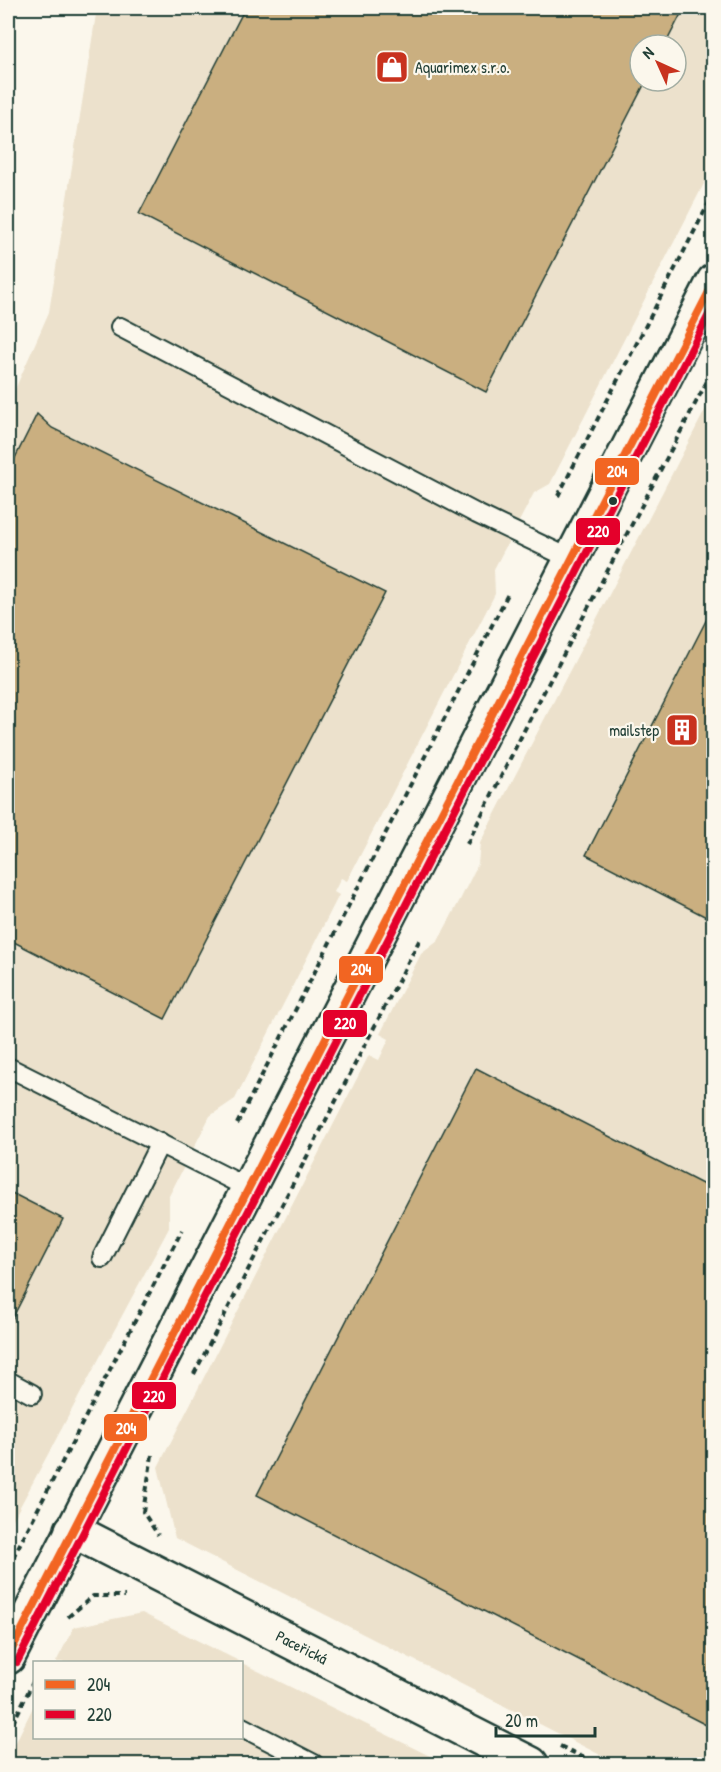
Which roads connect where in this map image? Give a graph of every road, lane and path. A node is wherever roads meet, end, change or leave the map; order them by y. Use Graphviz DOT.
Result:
graph roads {
  1 [pos="714,193"];
  2 [pos="714,281"];
  3 [pos="120,327"];
  4 [pos="714,368"];
  5 [pos="558,496"];
  6 [pos="571,559"];
  7 [pos="509,592"];
  8 [pos="467,844"];
  9 [pos="420,939"];
  10 [pos="8,1067"];
  11 [pos="237,1124"];
  12 [pos="160,1143"];
  13 [pos="248,1188"];
  14 [pos="182,1230"];
  15 [pos="102,1258"];
  16 [pos="8,1382"];
  17 [pos="190,1382"];
  18 [pos="32,1394"];
  19 [pos="157,1446"];
  20 [pos="72,1530"];
  21 [pos="8,1567"];
  22 [pos="144,1567"];
  23 [pos="65,1620"];
  24 [pos="8,1657"];
  25 [pos="33,1682"];
  26 [pos="243,1728"];
  27 [pos="8,1733"];
  28 [pos="543,1753"];
  29 [pos="314,1764"];
  30 [pos="597,1764"];
  1 -- 5 [label="path"];
  2 -- 6 [label="street"];
  3 -- 6 [label="lane"];
  4 -- 8 [label="path"];
  6 -- 13 [label="street"];
  7 -- 11 [label="path"];
  9 -- 17 [label="path"];
  10 -- 12 [label="lane"];
  12 -- 13 [label="lane"];
  12 -- 15 [label="lane"];
  13 -- 20 [label="street"];
  14 -- 21 [label="path"];
  16 -- 18 [label="lane"];
  19 -- 22 [label="path"];
  20 -- 22 [label="street, Paceřická"];
  20 -- 24 [label="street"];
  22 -- 23 [label="path"];
  22 -- 28 [label="street, Paceřická"];
  25 -- 27 [label="path"];
  26 -- 29 [label="lane"];
  28 -- 30 [label="path"];
}
